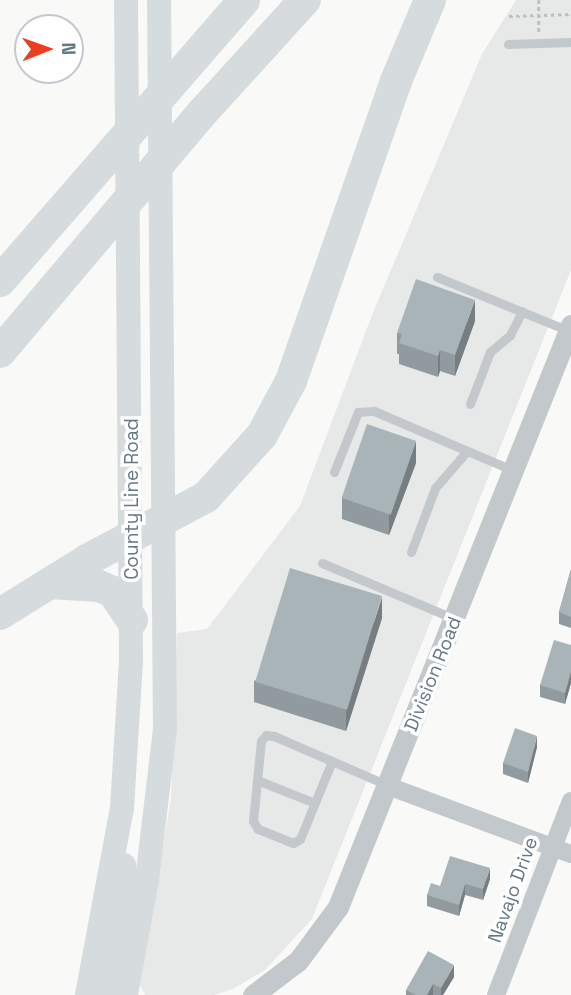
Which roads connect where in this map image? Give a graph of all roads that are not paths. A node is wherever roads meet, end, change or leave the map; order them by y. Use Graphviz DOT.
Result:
graph roads {
  1 [pos="126,0"];
  2 [pos="159,0"];
  3 [pos="244,0"];
  4 [pos="305,0"];
  5 [pos="430,0"];
  6 [pos="571,42"];
  7 [pos="508,44"];
  8 [pos="437,277"];
  9 [pos="0,281"];
  10 [pos="522,311"];
  11 [pos="570,328"];
  12 [pos="0,352"];
  13 [pos="470,404"];
  14 [pos="467,451"];
  15 [pos="513,471"];
  16 [pos="334,472"];
  17 [pos="165,519"];
  18 [pos="133,534"];
  19 [pos="411,552"];
  20 [pos="322,563"];
  21 [pos="50,583"];
  22 [pos="0,614"];
  23 [pos="455,618"];
  24 [pos="132,620"];
  25 [pos="332,761"];
  26 [pos="257,780"];
  27 [pos="388,786"];
  28 [pos="571,801"];
  29 [pos="315,803"];
  30 [pos="122,808"];
  31 [pos="550,847"];
  32 [pos="571,854"];
  33 [pos="87,995"];
  34 [pos="110,995"];
  35 [pos="126,995"];
  36 [pos="253,995"];
  37 [pos="496,995"];
  1 -- 18 [label="main road, County Line Road"];
  2 -- 17 [label="main road, County Line Road"];
  3 -- 9 [label="highway"];
  4 -- 12 [label="highway"];
  5 -- 17 [label="highway"];
  6 -- 7 [label="lane"];
  8 -- 10 [label="lane"];
  10 -- 11 [label="lane"];
  10 -- 13 [label="lane"];
  11 -- 15 [label="street, Division Road"];
  14 -- 15 [label="lane"];
  14 -- 16 [label="lane"];
  14 -- 19 [label="lane"];
  15 -- 23 [label="street, Division Road"];
  17 -- 18 [label="highway"];
  17 -- 35 [label="main road, County Line Road"];
  18 -- 21 [label="highway"];
  18 -- 24 [label="main road, County Line Road"];
  20 -- 23 [label="lane"];
  21 -- 22 [label="highway"];
  21 -- 24 [label="highway"];
  23 -- 27 [label="street, Division Road"];
  24 -- 30 [label="main road, County Line Road"];
  25 -- 26 [label="lane"];
  25 -- 27 [label="lane"];
  25 -- 29 [label="lane"];
  26 -- 29 [label="lane"];
  26 -- 29 [label="lane"];
  27 -- 31 [label="street"];
  27 -- 36 [label="street, Division Road"];
  28 -- 31 [label="street, Navajo Drive"];
  30 -- 33 [label="main road, County Line Road"];
  30 -- 34 [label="main road"];
  31 -- 32 [label="street"];
  31 -- 37 [label="street, Navajo Drive"];
}
